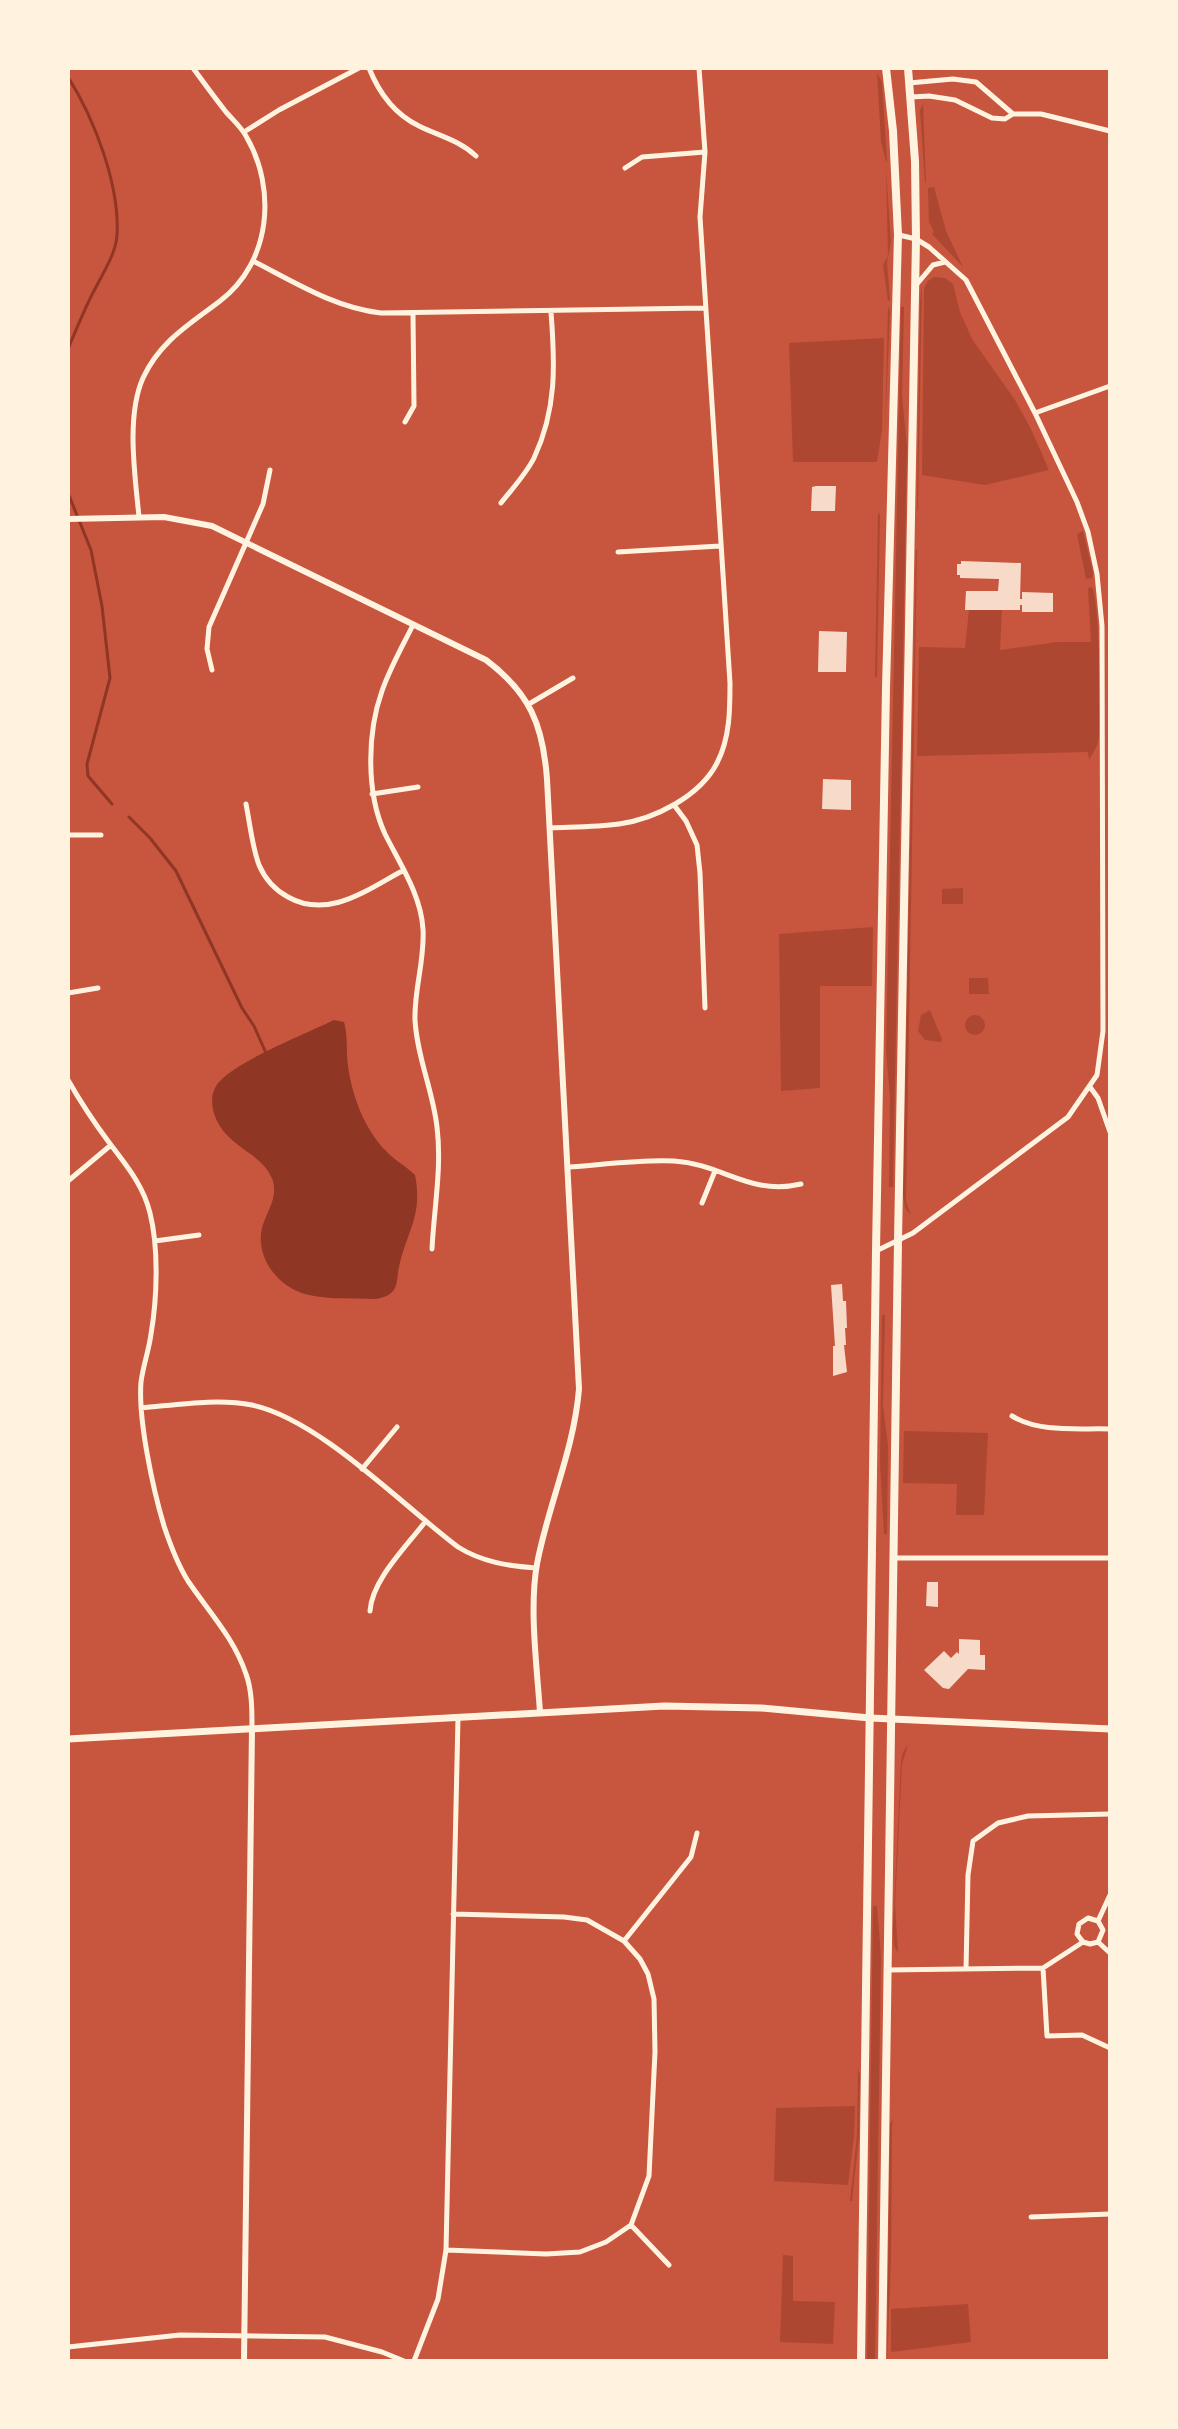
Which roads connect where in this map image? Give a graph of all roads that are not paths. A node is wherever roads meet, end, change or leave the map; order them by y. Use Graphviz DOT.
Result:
graph roads {
  1 [pos="193,68"];
  2 [pos="359,68"];
  3 [pos="369,68"];
  4 [pos="699,68"];
  5 [pos="886,68"];
  6 [pos="908,68"];
  7 [pos="909,83"];
  8 [pos="911,97"];
  9 [pos="1013,114"];
  10 [pos="1110,131"];
  11 [pos="244,132"];
  12 [pos="705,152"];
  13 [pos="476,156"];
  14 [pos="625,168"];
  15 [pos="898,235"];
  16 [pos="916,239"];
  17 [pos="253,261"];
  18 [pos="945,262"];
  19 [pos="914,288"];
  20 [pos="705,308"];
  21 [pos="551,312"];
  22 [pos="413,314"];
  23 [pos="1110,386"];
  24 [pos="1035,413"];
  25 [pos="405,422"];
  26 [pos="270,470"];
  27 [pos="501,503"];
  28 [pos="139,517"];
  29 [pos="68,519"];
  30 [pos="246,543"];
  31 [pos="720,546"];
  32 [pos="618,552"];
  33 [pos="413,625"];
  34 [pos="212,670"];
  35 [pos="573,678"];
  36 [pos="529,704"];
  37 [pos="418,787"];
  38 [pos="372,794"];
  39 [pos="246,804"];
  40 [pos="674,805"];
  41 [pos="551,828"];
  42 [pos="68,835"];
  43 [pos="101,835"];
  44 [pos="404,870"];
  45 [pos="1107,936"];
  46 [pos="98,988"];
  47 [pos="68,993"];
  48 [pos="705,1008"];
  49 [pos="68,1080"];
  50 [pos="1090,1087"];
  51 [pos="1110,1132"];
  52 [pos="111,1145"];
  53 [pos="568,1167"];
  54 [pos="715,1171"];
  55 [pos="68,1181"];
  56 [pos="801,1184"];
  57 [pos="702,1203"];
  58 [pos="199,1235"];
  59 [pos="155,1241"];
  60 [pos="898,1241"];
  61 [pos="432,1249"];
  62 [pos="876,1251"];
  63 [pos="141,1408"];
  64 [pos="1012,1416"];
  65 [pos="397,1427"];
  66 [pos="1110,1429"];
  67 [pos="362,1469"];
  68 [pos="425,1522"];
  69 [pos="893,1558"];
  70 [pos="1110,1558"];
  71 [pos="536,1568"];
  72 [pos="370,1611"];
  73 [pos="540,1712"];
  74 [pos="458,1717"];
  75 [pos="870,1718"];
  76 [pos="891,1720"];
  77 [pos="252,1728"];
  78 [pos="1110,1729"];
  79 [pos="68,1739"];
  80 [pos="1110,1814"];
  81 [pos="697,1833"];
  82 [pos="1110,1895"];
  83 [pos="453,1914"];
  84 [pos="1098,1921"];
  85 [pos="624,1941"];
  86 [pos="1083,1942"];
  87 [pos="1098,1942"];
  88 [pos="1110,1953"];
  89 [pos="1043,1968"];
  90 [pos="966,1969"];
  91 [pos="886,1970"];
  92 [pos="1110,2048"];
  93 [pos="1110,2214"];
  94 [pos="1031,2217"];
  95 [pos="631,2225"];
  96 [pos="446,2250"];
  97 [pos="669,2265"];
  98 [pos="244,2334"];
  99 [pos="68,2347"];
  100 [pos="244,2361"];
  101 [pos="404,2361"];
  102 [pos="414,2361"];
  103 [pos="861,2361"];
  104 [pos="882,2361"];
  1 -- 11 [label="street"];
  2 -- 11 [label="street"];
  3 -- 13 [label="street"];
  4 -- 12 [label="street"];
  5 -- 15 [label="main road"];
  6 -- 7 [label="main road"];
  7 -- 8 [label="main road"];
  7 -- 9 [label="street"];
  8 -- 9 [label="street"];
  8 -- 16 [label="main road"];
  9 -- 10 [label="street"];
  11 -- 17 [label="street"];
  12 -- 14 [label="street"];
  12 -- 20 [label="street"];
  15 -- 16 [label="street"];
  15 -- 62 [label="main road"];
  16 -- 18 [label="street"];
  16 -- 19 [label="main road"];
  17 -- 22 [label="street"];
  17 -- 28 [label="street"];
  18 -- 19 [label="street"];
  18 -- 24 [label="street"];
  19 -- 60 [label="main road"];
  20 -- 21 [label="street"];
  20 -- 31 [label="street"];
  21 -- 22 [label="street"];
  21 -- 27 [label="street"];
  22 -- 25 [label="street"];
  23 -- 24 [label="street"];
  24 -- 45 [label="street"];
  26 -- 30 [label="street"];
  28 -- 29 [label="street"];
  28 -- 30 [label="street"];
  30 -- 33 [label="street"];
  30 -- 34 [label="street"];
  31 -- 32 [label="street"];
  31 -- 40 [label="street"];
  33 -- 36 [label="street"];
  33 -- 38 [label="street"];
  35 -- 36 [label="street"];
  36 -- 41 [label="street"];
  37 -- 38 [label="street"];
  38 -- 44 [label="street"];
  39 -- 44 [label="street"];
  40 -- 41 [label="street"];
  40 -- 48 [label="street"];
  41 -- 53 [label="street"];
  42 -- 43 [label="street"];
  44 -- 61 [label="street"];
  45 -- 50 [label="street"];
  46 -- 47 [label="street"];
  49 -- 52 [label="street"];
  50 -- 51 [label="street"];
  50 -- 60 [label="street"];
  52 -- 55 [label="street"];
  52 -- 59 [label="street"];
  53 -- 54 [label="street"];
  53 -- 71 [label="street"];
  54 -- 56 [label="street"];
  54 -- 57 [label="street"];
  58 -- 59 [label="street"];
  59 -- 63 [label="street"];
  60 -- 62 [label="street"];
  60 -- 69 [label="main road"];
  62 -- 75 [label="main road"];
  63 -- 67 [label="street"];
  63 -- 77 [label="street"];
  64 -- 66 [label="street"];
  65 -- 67 [label="street"];
  67 -- 68 [label="street"];
  68 -- 71 [label="street"];
  68 -- 72 [label="street"];
  69 -- 70 [label="street"];
  69 -- 76 [label="main road"];
  71 -- 73 [label="street"];
  73 -- 74 [label="main road"];
  73 -- 75 [label="main road"];
  74 -- 77 [label="main road"];
  74 -- 83 [label="street"];
  75 -- 76 [label="main road"];
  75 -- 103 [label="main road"];
  76 -- 78 [label="main road"];
  76 -- 91 [label="main road"];
  77 -- 79 [label="main road"];
  77 -- 98 [label="street"];
  80 -- 90 [label="street"];
  81 -- 85 [label="street"];
  82 -- 84 [label="street"];
  83 -- 85 [label="street"];
  83 -- 96 [label="street"];
  84 -- 86 [label="street"];
  84 -- 87 [label="street"];
  85 -- 95 [label="street"];
  86 -- 87 [label="street"];
  86 -- 89 [label="street"];
  87 -- 88 [label="street"];
  89 -- 90 [label="street"];
  89 -- 92 [label="street"];
  90 -- 91 [label="street"];
  91 -- 104 [label="main road"];
  93 -- 94 [label="street"];
  95 -- 96 [label="street"];
  95 -- 97 [label="street"];
  96 -- 102 [label="street"];
  98 -- 99 [label="street"];
  98 -- 100 [label="street"];
  98 -- 101 [label="street"];
}
